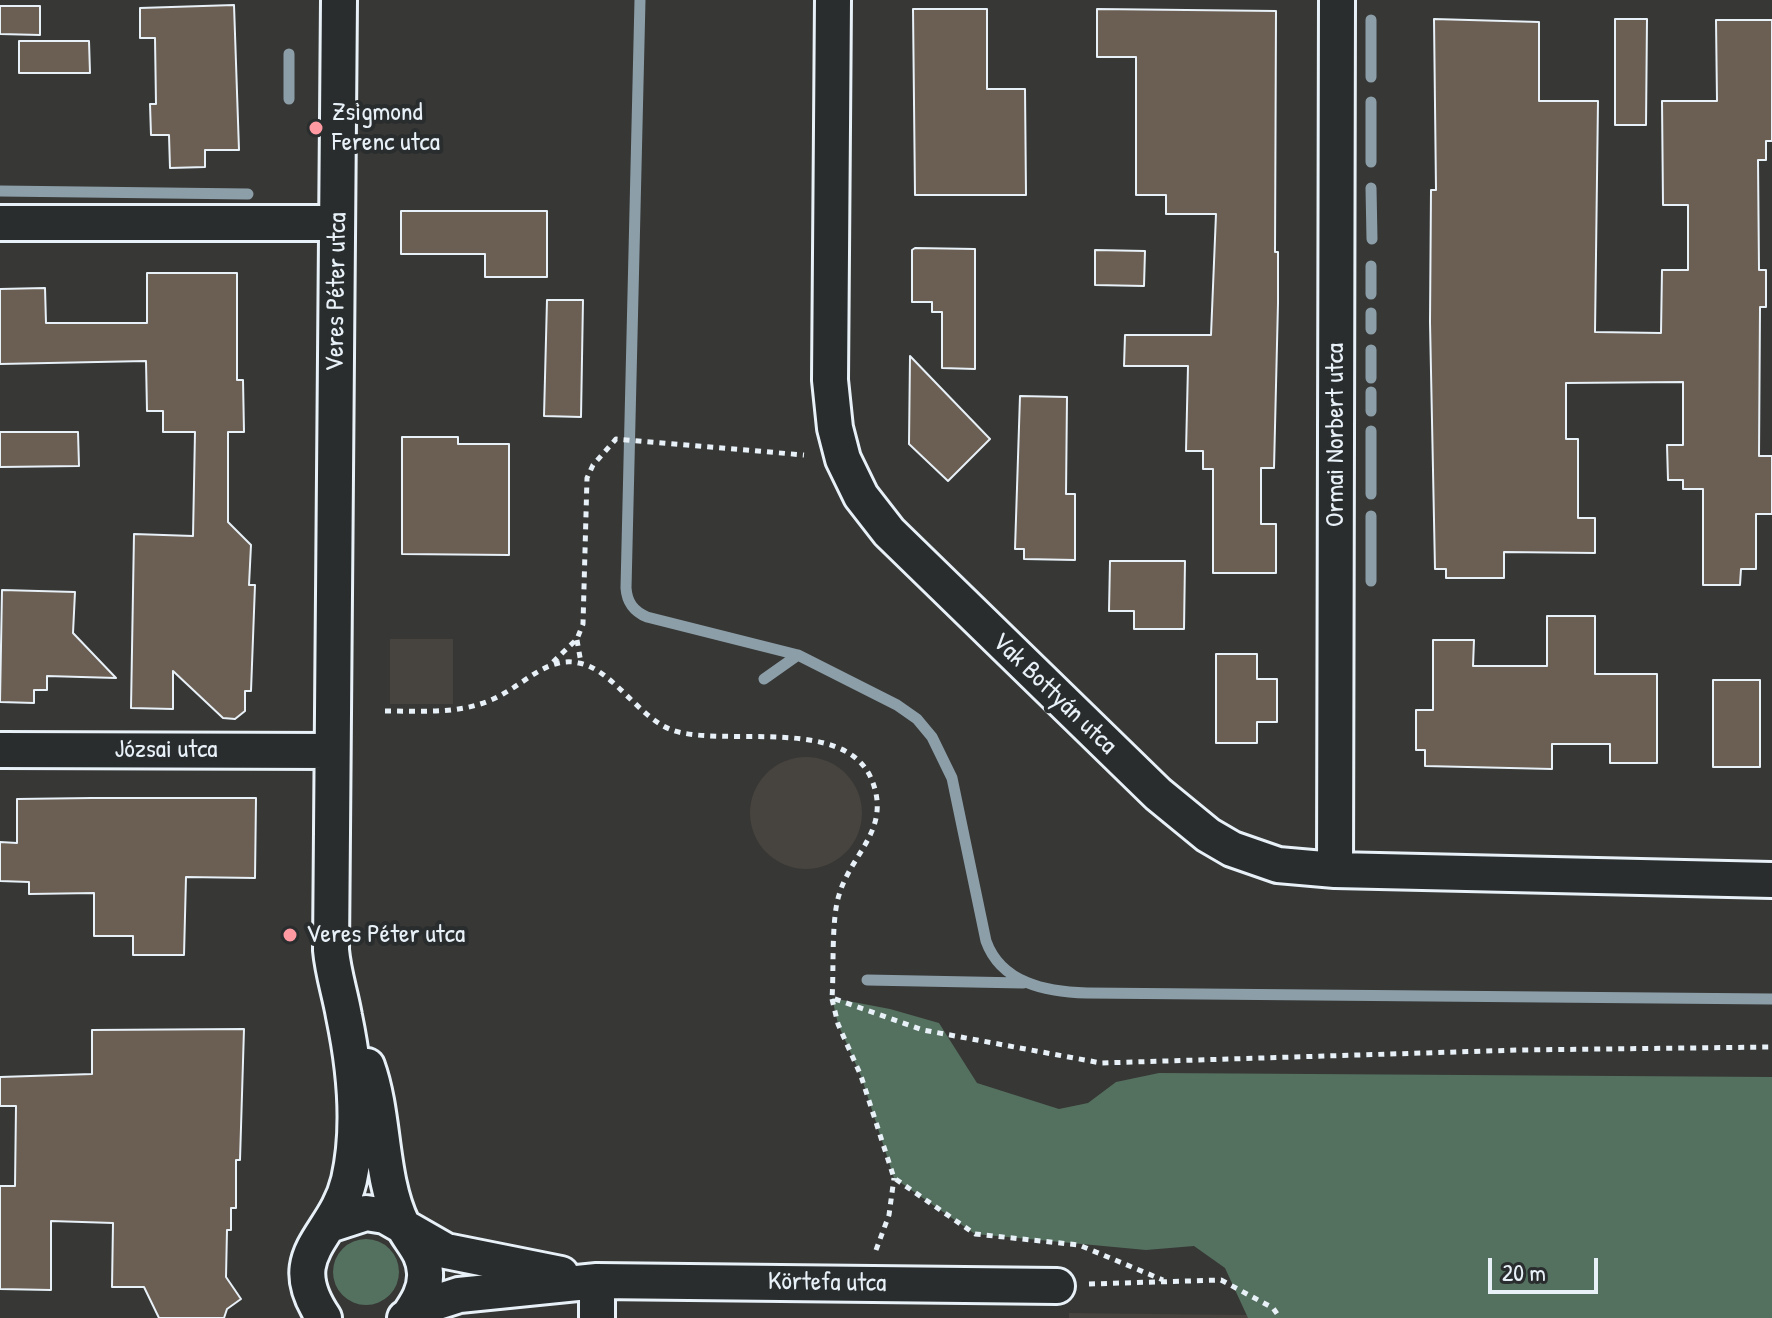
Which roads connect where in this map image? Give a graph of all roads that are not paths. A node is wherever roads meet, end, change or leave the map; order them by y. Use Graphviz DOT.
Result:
graph roads {
  1 [pos="339,0"];
  2 [pos="833,0"];
  3 [pos="1337,0"];
  4 [pos="0,223"];
  5 [pos="337,223"];
  6 [pos="0,750"];
  7 [pos="332,751"];
  8 [pos="1335,870"];
  9 [pos="1772,880"];
  10 [pos="344,1014"];
  11 [pos="329,1225"];
  12 [pos="402,1225"];
  13 [pos="597,1281"];
  14 [pos="1057,1286"];
  15 [pos="324,1316"];
  16 [pos="407,1317"];
  17 [pos="597,1318"];
  1 -- 5 [label="street, Veres Péter utca"];
  2 -- 8 [label="street, Vak Bottyán utca"];
  3 -- 8 [label="street, Ormai Norbert utca"];
  4 -- 5 [label="street"];
  5 -- 7 [label="street, Veres Péter utca"];
  6 -- 7 [label="street, Józsai utca"];
  7 -- 10 [label="street, Veres Péter utca"];
  8 -- 9 [label="street, Vak Bottyán utca"];
  10 -- 11 [label="street, Veres Péter utca"];
  10 -- 12 [label="street, Veres Péter utca"];
  11 -- 12 [label="street"];
  11 -- 15 [label="street, Veres Péter utca"];
  12 -- 13 [label="street, Körtefa utca"];
  12 -- 16 [label="street, Veres Péter utca"];
  13 -- 14 [label="street, Körtefa utca"];
  13 -- 16 [label="street, Körtefa utca"];
  13 -- 17 [label="street"];
}
